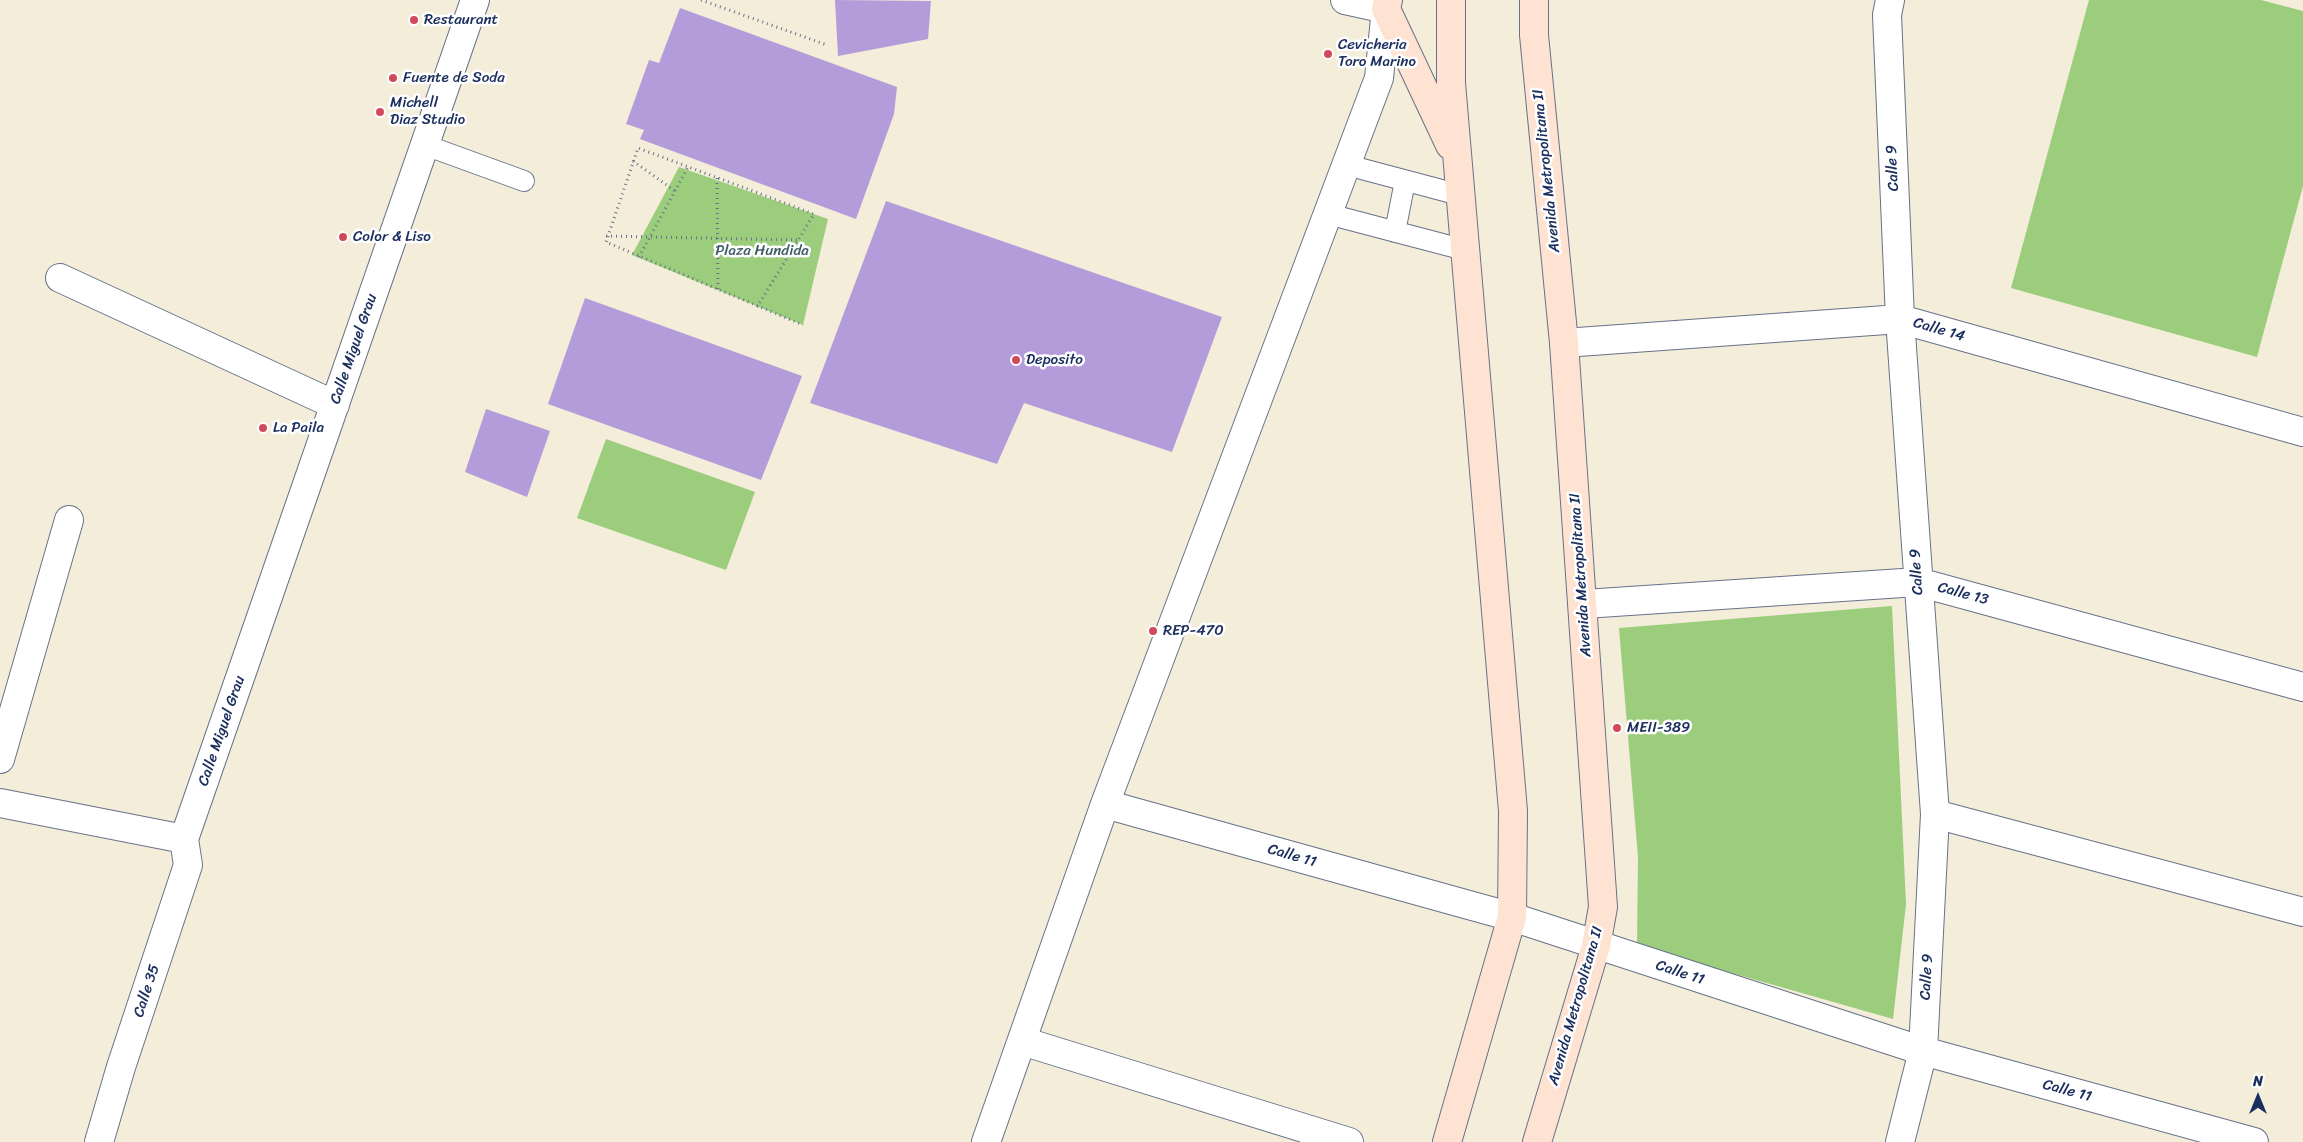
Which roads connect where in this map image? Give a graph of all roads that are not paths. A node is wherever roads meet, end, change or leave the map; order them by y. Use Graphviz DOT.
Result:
graph roads {
  1 [pos="475,0"];
  2 [pos="1345,0"];
  3 [pos="1450,0"];
  4 [pos="1534,0"];
  5 [pos="1890,0"];
  6 [pos="1387,5"];
  7 [pos="425,145"];
  8 [pos="1458,162"];
  9 [pos="1347,165"];
  10 [pos="524,181"];
  11 [pos="1405,181"];
  12 [pos="1460,195"];
  13 [pos="1328,214"];
  14 [pos="1395,232"];
  15 [pos="1465,250"];
  16 [pos="60,278"];
  17 [pos="1900,319"];
  18 [pos="1564,343"];
  19 [pos="335,405"];
  20 [pos="2303,432"];
  21 [pos="69,520"];
  22 [pos="1918,582"];
  23 [pos="1584,604"];
  24 [pos="2303,687"];
  25 [pos="0,759"];
  26 [pos="0,803"];
  27 [pos="1105,804"];
  28 [pos="1935,814"];
  29 [pos="184,839"];
  30 [pos="2303,912"];
  31 [pos="1512,917"];
  32 [pos="1596,946"];
  33 [pos="1022,1041"];
  34 [pos="1923,1052"];
  35 [pos="99,1142"];
  36 [pos="986,1142"];
  37 [pos="1349,1142"];
  38 [pos="1447,1142"];
  39 [pos="1536,1142"];
  40 [pos="1900,1142"];
  41 [pos="2254,1142"];
  1 -- 7 [label="street, Calle Miguel Grau"];
  2 -- 6 [label="street"];
  3 -- 8 [label="main road"];
  4 -- 18 [label="main road, Avenida Metropolitana II"];
  5 -- 17 [label="street, Calle 9"];
  6 -- 8 [label="main road"];
  6 -- 9 [label="street"];
  7 -- 10 [label="lane"];
  7 -- 19 [label="street, Calle Miguel Grau"];
  8 -- 12 [label="main road"];
  9 -- 11 [label="lane"];
  9 -- 13 [label="street"];
  11 -- 12 [label="lane"];
  11 -- 14 [label="lane"];
  12 -- 15 [label="main road"];
  13 -- 14 [label="lane"];
  13 -- 27 [label="street"];
  14 -- 15 [label="lane"];
  15 -- 31 [label="main road"];
  16 -- 19 [label="street"];
  17 -- 18 [label="street, Calle 14"];
  17 -- 20 [label="street, Calle 14"];
  17 -- 22 [label="street, Calle 9"];
  18 -- 23 [label="main road, Avenida Metropolitana II"];
  19 -- 29 [label="street, Calle Miguel Grau"];
  21 -- 25 [label="street"];
  22 -- 23 [label="street, Calle 13"];
  22 -- 24 [label="street, Calle 13"];
  22 -- 28 [label="street, Calle 9"];
  23 -- 32 [label="main road, Avenida Metropolitana II"];
  26 -- 29 [label="street"];
  27 -- 31 [label="street, Calle 11"];
  27 -- 33 [label="street"];
  28 -- 30 [label="street"];
  28 -- 34 [label="street, Calle 9"];
  29 -- 35 [label="street, Calle 35"];
  31 -- 32 [label="street, Calle 11"];
  31 -- 38 [label="main road"];
  32 -- 34 [label="street, Calle 11"];
  32 -- 39 [label="main road, Avenida Metropolitana II"];
  33 -- 36 [label="street"];
  33 -- 37 [label="street"];
  34 -- 40 [label="street, Calle 9"];
  34 -- 41 [label="street, Calle 11"];
}
